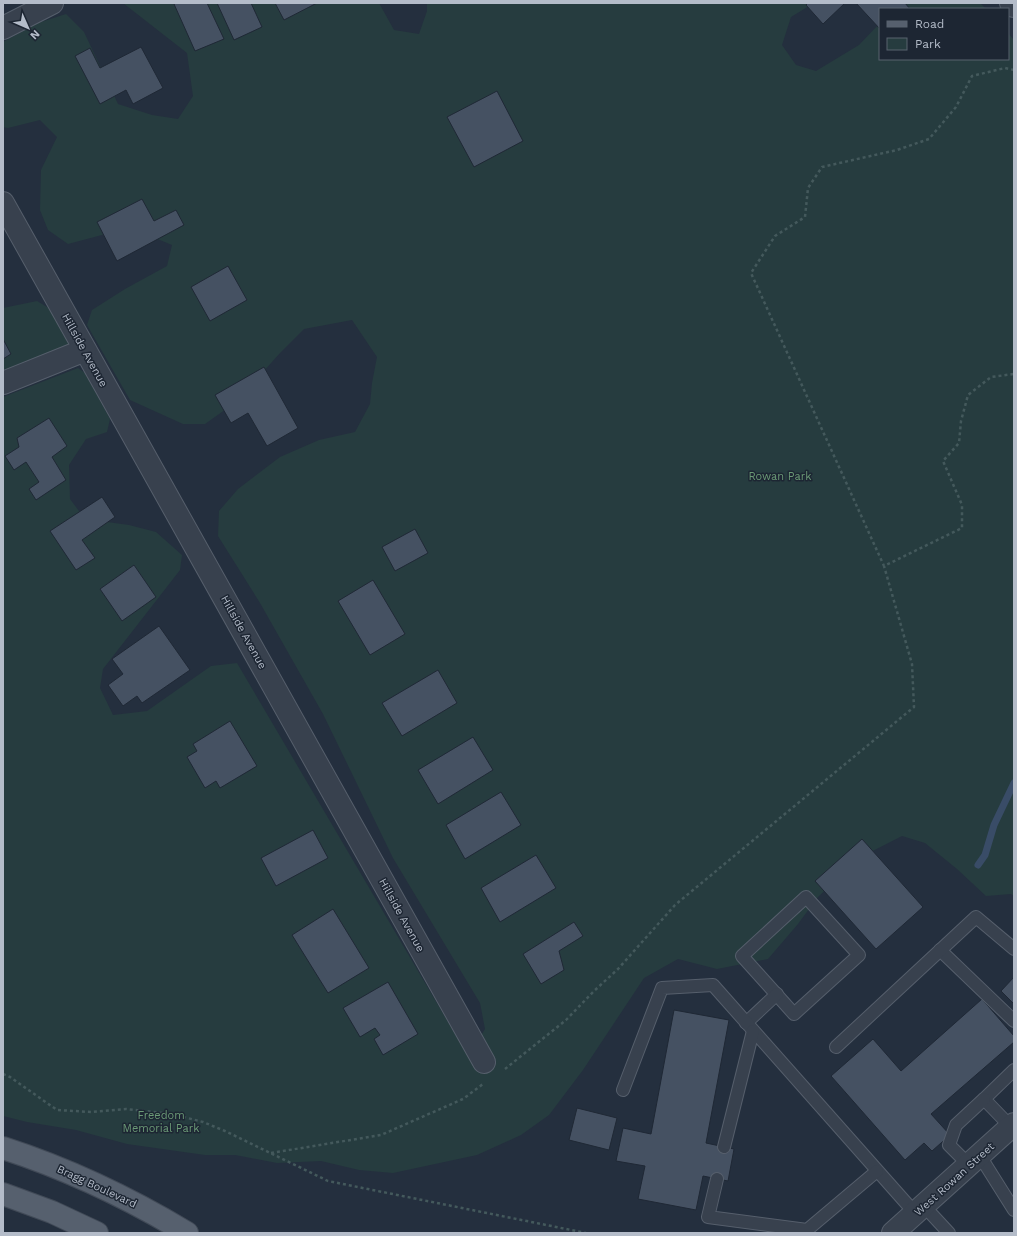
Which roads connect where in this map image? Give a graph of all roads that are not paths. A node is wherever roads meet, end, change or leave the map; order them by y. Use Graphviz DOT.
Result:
graph roads {
  1 [pos="52,3"];
  2 [pos="1011,3"];
  3 [pos="1014,6"];
  4 [pos="3,28"];
  5 [pos="3,203"];
  6 [pos="85,350"];
  7 [pos="3,383"];
  8 [pos="1014,949"];
  9 [pos="940,950"];
  10 [pos="777,994"];
  11 [pos="1014,1021"];
  12 [pos="750,1027"];
  13 [pos="836,1048"];
  14 [pos="484,1062"];
  15 [pos="1014,1070"];
  16 [pos="623,1090"];
  17 [pos="984,1099"];
  18 [pos="1012,1126"];
  19 [pos="724,1147"];
  20 [pos="3,1148"];
  21 [pos="974,1161"];
  22 [pos="877,1171"];
  23 [pos="717,1179"];
  24 [pos="3,1194"];
  25 [pos="919,1209"];
  26 [pos="1014,1210"];
  27 [pos="97,1233"];
  28 [pos="187,1233"];
  29 [pos="893,1233"];
  30 [pos="949,1233"];
  1 -- 4 [label="street"];
  2 -- 3 [label="street"];
  5 -- 6 [label="street, Hillside Avenue"];
  6 -- 7 [label="street"];
  6 -- 14 [label="street, Hillside Avenue"];
  8 -- 9 [label="lane"];
  9 -- 11 [label="lane"];
  9 -- 13 [label="lane"];
  10 -- 10 [label="lane"];
  10 -- 12 [label="lane"];
  12 -- 16 [label="lane"];
  12 -- 19 [label="lane"];
  12 -- 22 [label="lane"];
  15 -- 17 [label="lane"];
  17 -- 18 [label="lane"];
  17 -- 21 [label="lane"];
  18 -- 21 [label="street, West Rowan Street"];
  20 -- 28 [label="main road, Bragg Boulevard"];
  21 -- 25 [label="street, West Rowan Street"];
  21 -- 26 [label="lane"];
  22 -- 23 [label="lane"];
  22 -- 25 [label="lane"];
  24 -- 27 [label="main road"];
  25 -- 29 [label="street, West Rowan Street"];
  25 -- 30 [label="lane"];
}
